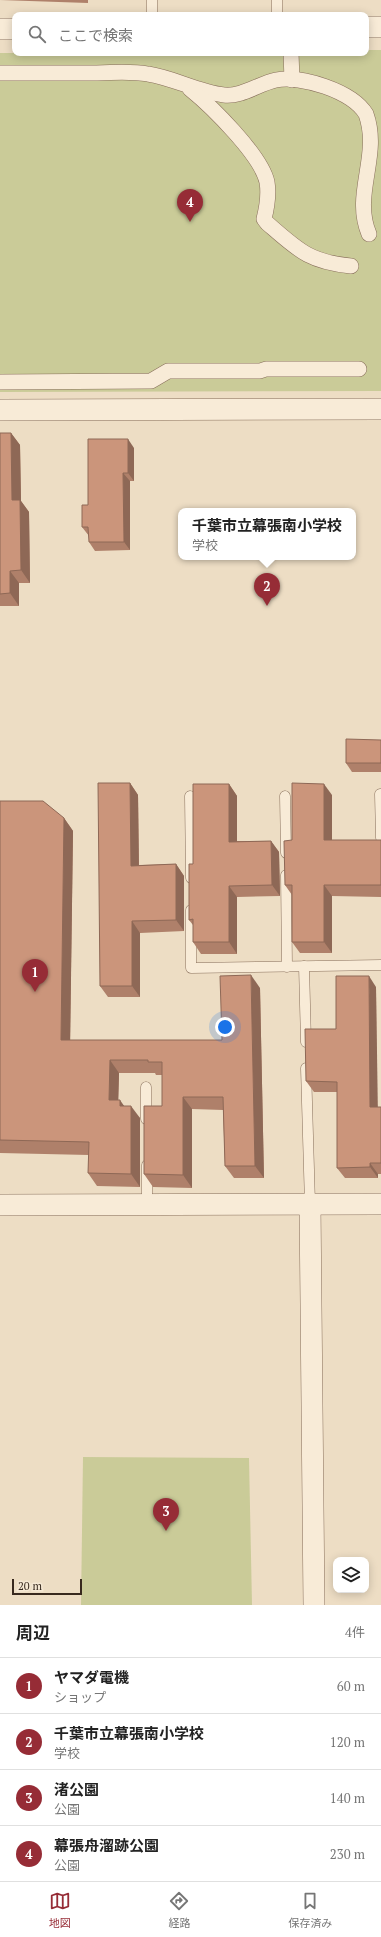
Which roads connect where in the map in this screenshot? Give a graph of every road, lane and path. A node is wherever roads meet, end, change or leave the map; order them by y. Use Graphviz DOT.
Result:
graph roads {
  1 [pos="152,0"];
  2 [pos="277,0"];
  3 [pos="152,12"];
  4 [pos="277,12"];
  5 [pos="369,27"];
  6 [pos="381,27"];
  7 [pos="0,29"];
  8 [pos="12,29"];
  9 [pos="291,56"];
  10 [pos="0,74"];
  11 [pos="292,80"];
  12 [pos="186,84"];
  13 [pos="234,96"];
  14 [pos="222,120"];
  15 [pos="370,234"];
  16 [pos="351,266"];
  17 [pos="359,369"];
  18 [pos="0,382"];
  19 [pos="381,409"];
  20 [pos="0,410"];
  21 [pos="380,794"];
  22 [pos="190,796"];
  23 [pos="285,796"];
  24 [pos="381,838"];
  25 [pos="381,965"];
  26 [pos="304,966"];
  27 [pos="287,967"];
  28 [pos="146,1087"];
  29 [pos="146,1126"];
  30 [pos="147,1158"];
  31 [pos="310,1204"];
  32 [pos="381,1204"];
  33 [pos="0,1205"];
  34 [pos="147,1205"];
  35 [pos="314,1605"];
  1 -- 3 [label="lane"];
  2 -- 4 [label="lane"];
  5 -- 6 [label="street"];
  7 -- 8 [label="street"];
  9 -- 11 [label="street"];
  10 -- 12 [label="street"];
  11 -- 13 [label="street"];
  11 -- 15 [label="street"];
  12 -- 13 [label="street"];
  12 -- 14 [label="street"];
  13 -- 14 [label="street"];
  14 -- 16 [label="street"];
  17 -- 18 [label="street"];
  19 -- 20 [label="street"];
  21 -- 24 [label="lane"];
  22 -- 27 [label="lane"];
  23 -- 27 [label="lane"];
  25 -- 26 [label="lane"];
  26 -- 27 [label="lane"];
  26 -- 31 [label="lane"];
  28 -- 29 [label="lane"];
  30 -- 34 [label="lane"];
  31 -- 32 [label="street"];
  31 -- 34 [label="street"];
  31 -- 35 [label="street"];
  33 -- 34 [label="street"];
}
